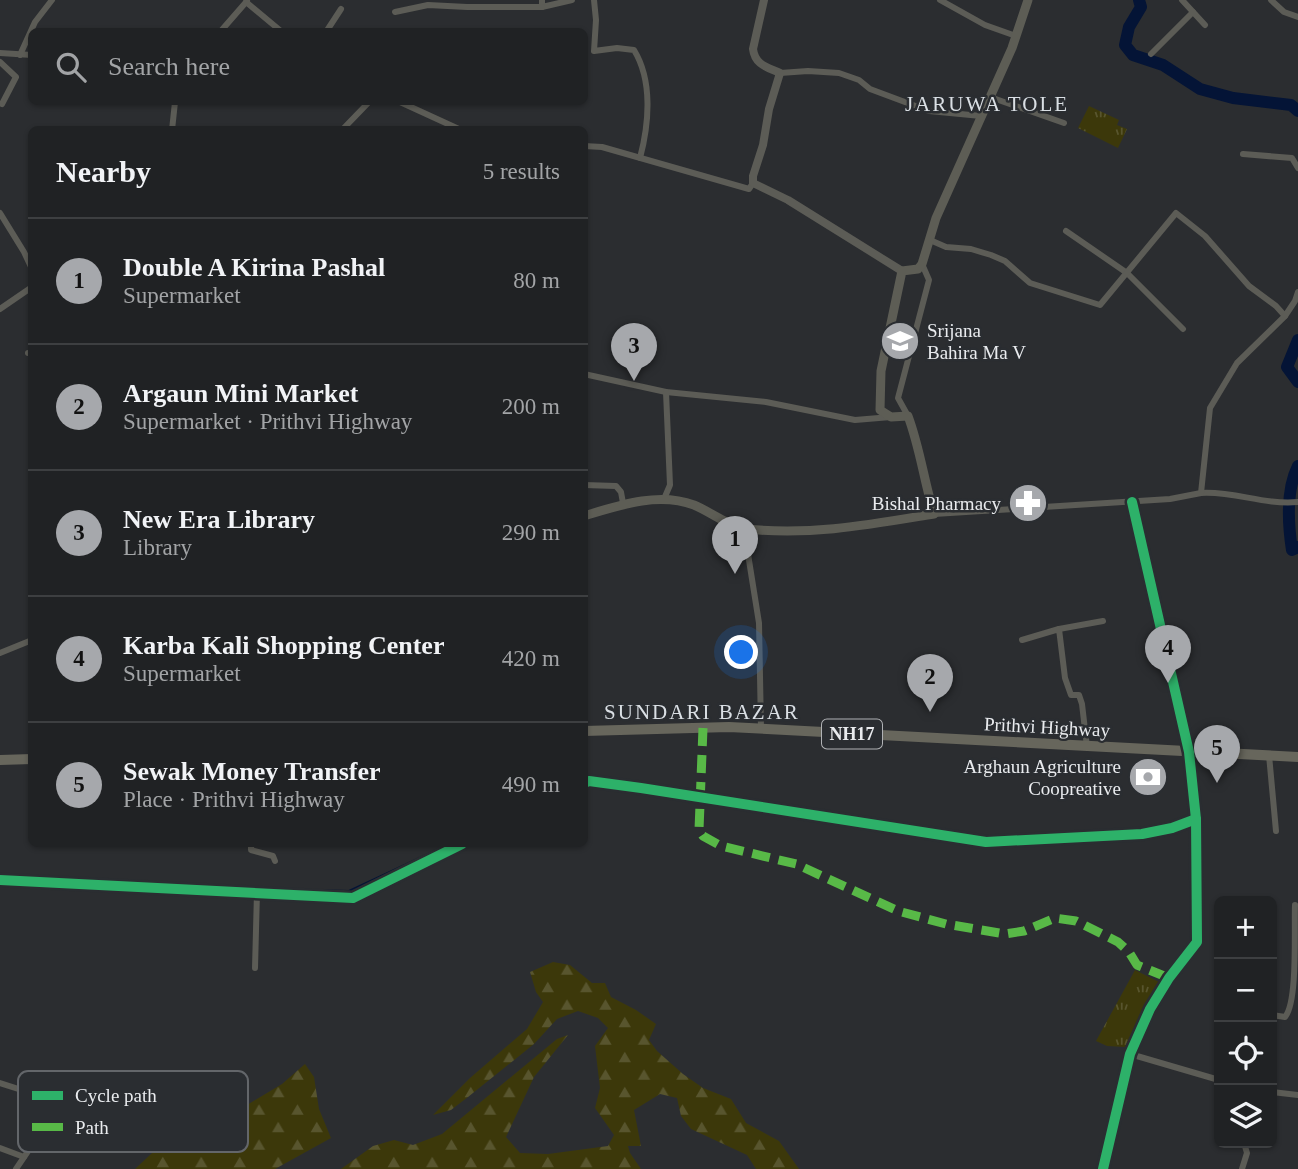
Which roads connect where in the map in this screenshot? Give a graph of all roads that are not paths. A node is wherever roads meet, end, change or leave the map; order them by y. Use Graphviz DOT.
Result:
graph roads {
  1 [pos="52,0"];
  2 [pos="572,0"];
  3 [pos="594,0"];
  4 [pos="764,0"];
  5 [pos="940,0"];
  6 [pos="1028,0"];
  7 [pos="1182,0"];
  8 [pos="1271,0"];
  9 [pos="247,1"];
  10 [pos="542,3"];
  11 [pos="341,9"];
  12 [pos="395,12"];
  13 [pos="1193,12"];
  14 [pos="1298,17"];
  15 [pos="1205,25"];
  16 [pos="32,28"];
  17 [pos="223,28"];
  18 [pos="277,28"];
  19 [pos="329,28"];
  20 [pos="1016,36"];
  21 [pos="28,37"];
  22 [pos="594,51"];
  23 [pos="0,53"];
  24 [pos="588,53"];
  25 [pos="1151,54"];
  26 [pos="20,55"];
  27 [pos="28,55"];
  28 [pos="0,62"];
  29 [pos="780,73"];
  30 [pos="989,97"];
  31 [pos="2,103"];
  32 [pos="175,105"];
  33 [pos="366,105"];
  34 [pos="407,105"];
  35 [pos="981,116"];
  36 [pos="1064,123"];
  37 [pos="172,126"];
  38 [pos="346,126"];
  39 [pos="452,126"];
  40 [pos="588,146"];
  41 [pos="1243,155"];
  42 [pos="640,158"];
  43 [pos="1298,168"];
  44 [pos="753,183"];
  45 [pos="0,213"];
  46 [pos="1066,231"];
  47 [pos="930,240"];
  48 [pos="28,260"];
  49 [pos="922,264"];
  50 [pos="902,271"];
  51 [pos="1126,273"];
  52 [pos="28,290"];
  53 [pos="1298,292"];
  54 [pos="0,309"];
  55 [pos="1285,316"];
  56 [pos="1183,329"];
  57 [pos="588,375"];
  58 [pos="666,392"];
  59 [pos="908,416"];
  60 [pos="891,417"];
  61 [pos="588,485"];
  62 [pos="1201,493"];
  63 [pos="664,499"];
  64 [pos="1132,502"];
  65 [pos="623,503"];
  66 [pos="1296,503"];
  67 [pos="934,514"];
  68 [pos="588,515"];
  69 [pos="744,529"];
  70 [pos="1103,621"];
  71 [pos="1059,629"];
  72 [pos="1022,640"];
  73 [pos="28,642"];
  74 [pos="0,653"];
  75 [pos="762,730"];
  76 [pos="588,731"];
  77 [pos="1087,747"];
  78 [pos="1189,752"];
  79 [pos="1269,755"];
  80 [pos="1298,757"];
  81 [pos="28,759"];
  82 [pos="0,760"];
  83 [pos="588,781"];
  84 [pos="1196,820"];
  85 [pos="1276,831"];
  86 [pos="251,847"];
  87 [pos="457,847"];
  88 [pos="275,861"];
  89 [pos="0,880"];
  90 [pos="257,892"];
  91 [pos="1295,905"];
  92 [pos="255,968"];
  93 [pos="1296,977"];
  94 [pos="1277,1016"];
  95 [pos="1130,1054"];
  96 [pos="1214,1079"];
  97 [pos="0,1083"];
  98 [pos="18,1089"];
  99 [pos="1277,1093"];
  100 [pos="1298,1095"];
  101 [pos="0,1148"];
  102 [pos="1246,1148"];
  103 [pos="27,1152"];
  104 [pos="24,1157"];
  105 [pos="16,1169"];
  106 [pos="1103,1169"];
  107 [pos="1242,1169"];
  1 -- 16 [label="street"];
  2 -- 10 [label="street"];
  3 -- 22 [label="street"];
  4 -- 29 [label="street"];
  5 -- 20 [label="street"];
  6 -- 20 [label="main road"];
  7 -- 13 [label="street"];
  8 -- 14 [label="street"];
  9 -- 17 [label="street"];
  9 -- 18 [label="street"];
  10 -- 12 [label="street"];
  11 -- 19 [label="street"];
  13 -- 15 [label="street"];
  13 -- 25 [label="street"];
  20 -- 30 [label="main road"];
  21 -- 26 [label="street"];
  22 -- 24 [label="street"];
  22 -- 42 [label="street"];
  23 -- 26 [label="street"];
  26 -- 27 [label="street"];
  28 -- 31 [label="street"];
  29 -- 35 [label="street"];
  29 -- 44 [label="street"];
  30 -- 35 [label="main road"];
  30 -- 36 [label="street"];
  32 -- 37 [label="street"];
  33 -- 38 [label="street"];
  34 -- 39 [label="street"];
  35 -- 47 [label="main road"];
  40 -- 42 [label="street"];
  41 -- 43 [label="street"];
  42 -- 44 [label="street"];
  44 -- 50 [label="street"];
  45 -- 48 [label="street"];
  46 -- 51 [label="street"];
  47 -- 49 [label="main road"];
  47 -- 51 [label="street"];
  49 -- 50 [label="main road"];
  49 -- 59 [label="street"];
  50 -- 60 [label="main road"];
  51 -- 55 [label="street"];
  51 -- 56 [label="street"];
  52 -- 54 [label="street"];
  53 -- 55 [label="street"];
  55 -- 62 [label="street"];
  57 -- 58 [label="street"];
  58 -- 60 [label="street"];
  58 -- 63 [label="street"];
  59 -- 60 [label="main road"];
  59 -- 67 [label="main road"];
  61 -- 65 [label="street"];
  62 -- 64 [label="street"];
  62 -- 66 [label="street"];
  63 -- 65 [label="main road"];
  63 -- 69 [label="main road"];
  64 -- 67 [label="street"];
  64 -- 78 [label="street"];
  65 -- 68 [label="main road"];
  67 -- 69 [label="main road"];
  69 -- 75 [label="street"];
  70 -- 71 [label="street"];
  71 -- 72 [label="street"];
  71 -- 77 [label="street"];
  73 -- 74 [label="street"];
  75 -- 76 [label="highway, Prithvi Highway / NH17"];
  75 -- 77 [label="highway, Prithvi Highway / NH17"];
  77 -- 78 [label="highway, Prithvi Highway / NH17"];
  78 -- 79 [label="highway, Prithvi Highway / NH17"];
  78 -- 84 [label="street"];
  79 -- 80 [label="highway, Prithvi Highway / NH17"];
  79 -- 85 [label="street"];
  81 -- 82 [label="highway"];
  83 -- 84 [label="street"];
  84 -- 95 [label="street"];
  86 -- 88 [label="street"];
  87 -- 90 [label="street"];
  89 -- 90 [label="street"];
  90 -- 92 [label="street"];
  91 -- 93 [label="street"];
  93 -- 94 [label="street"];
  95 -- 96 [label="street"];
  95 -- 106 [label="street"];
  97 -- 98 [label="street"];
  99 -- 100 [label="street"];
  101 -- 104 [label="street"];
  102 -- 107 [label="street"];
  103 -- 104 [label="street"];
  104 -- 105 [label="street"];
}
